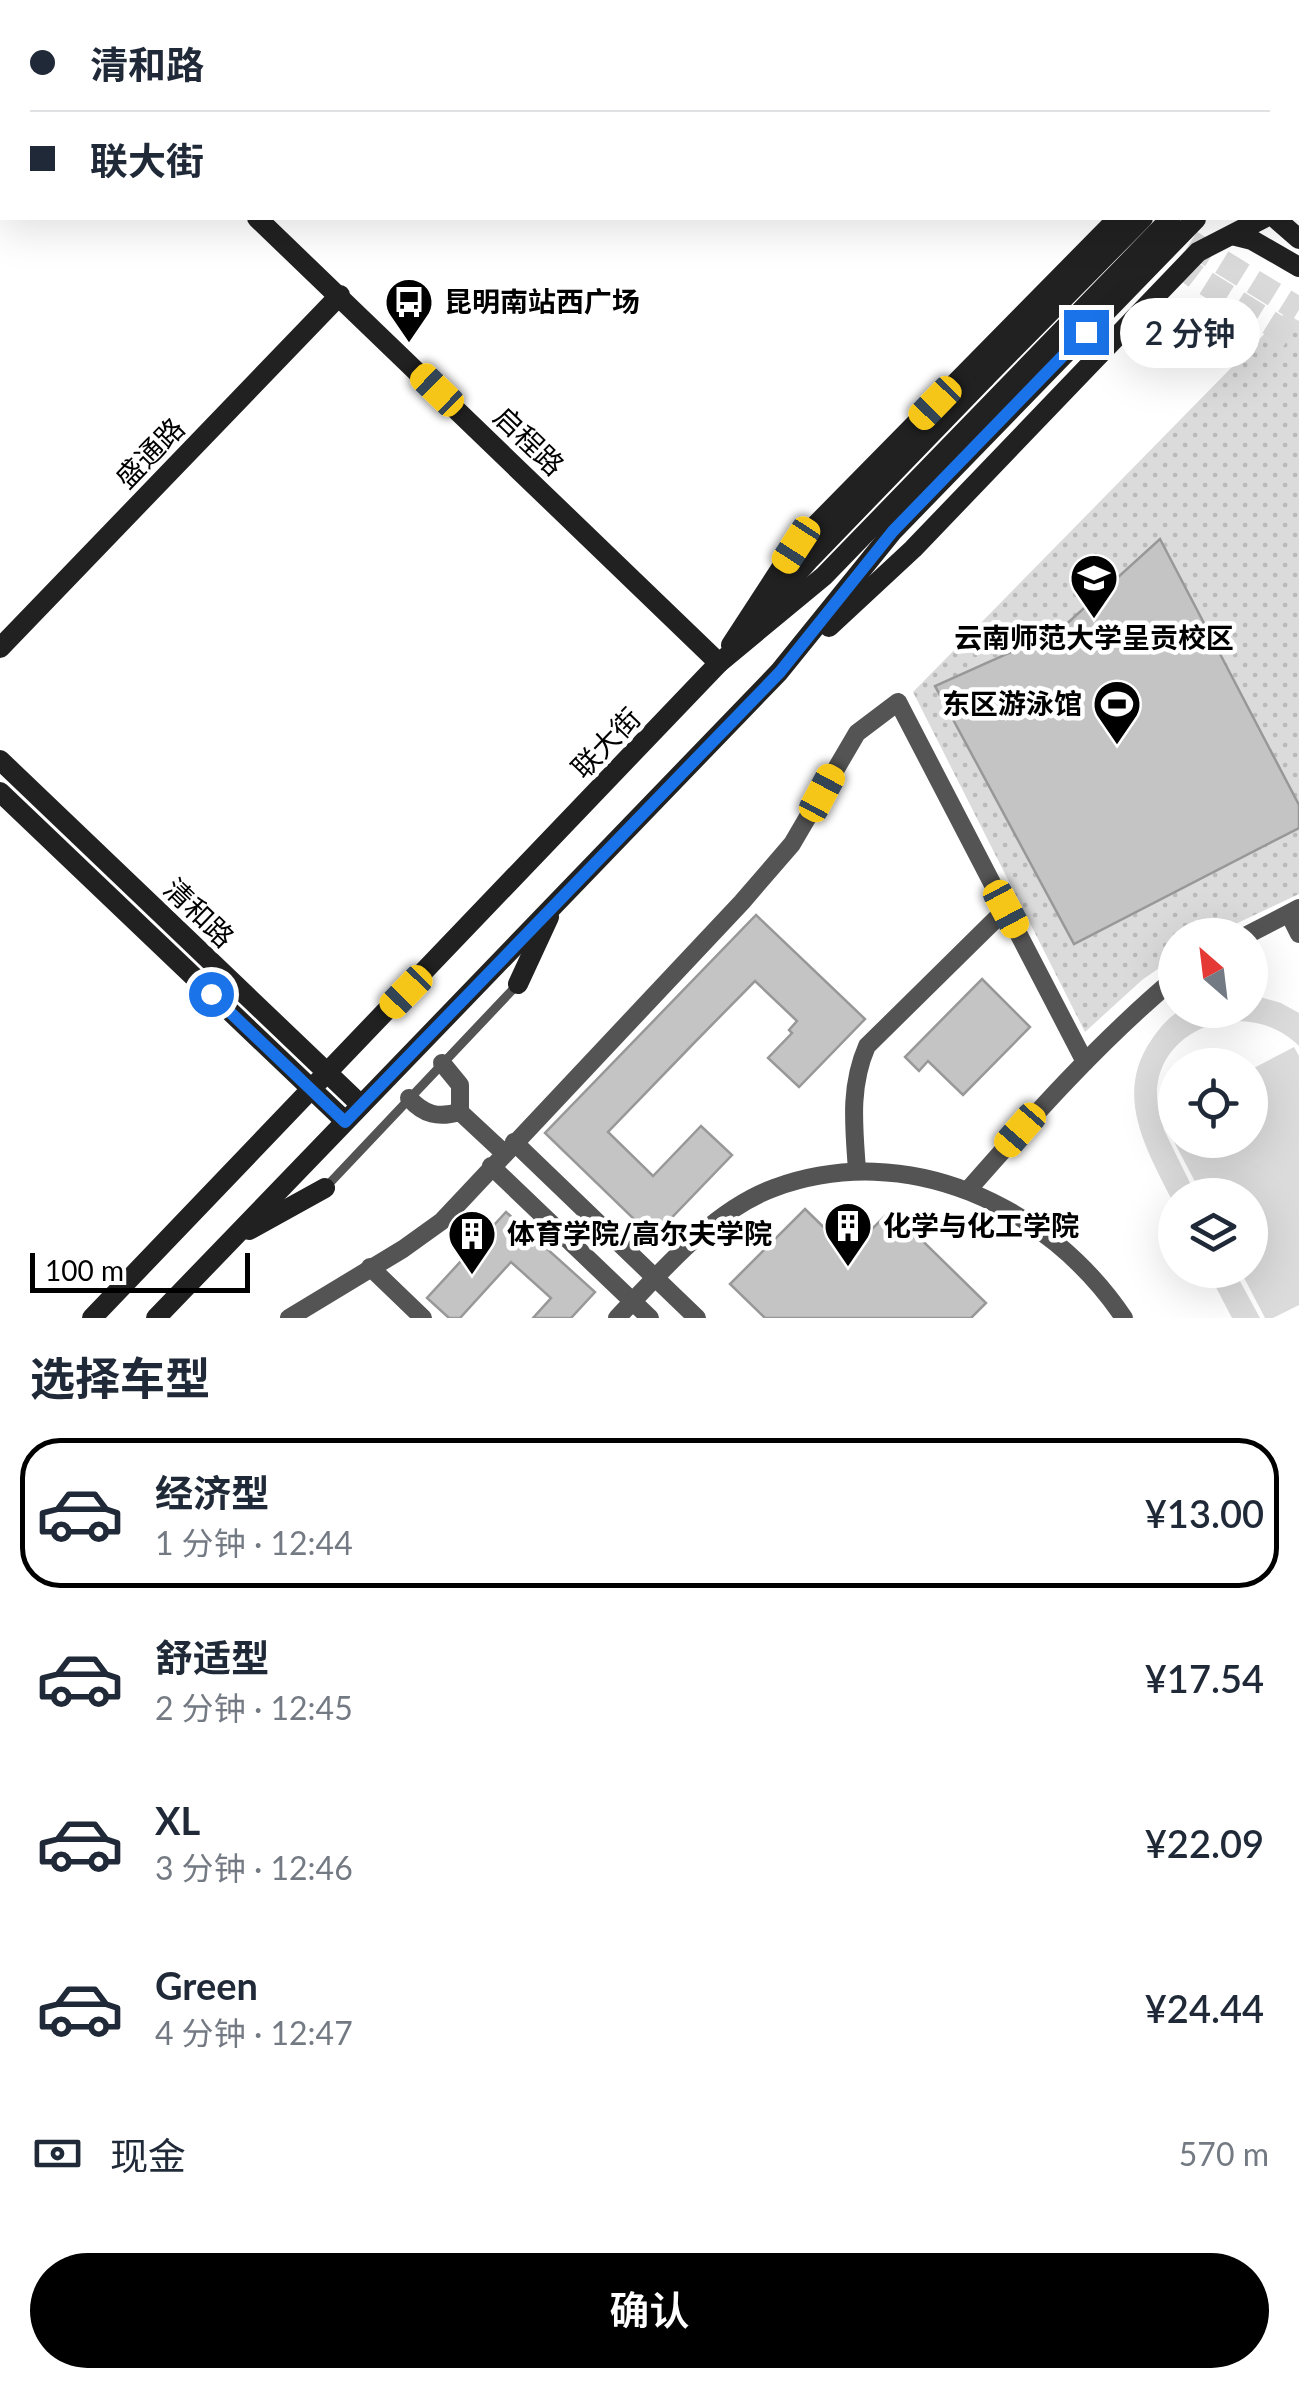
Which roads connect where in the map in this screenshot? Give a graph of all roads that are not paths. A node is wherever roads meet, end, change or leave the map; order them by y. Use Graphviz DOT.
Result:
graph roads {
  1 [pos="259,220"];
  2 [pos="1116,220"];
  3 [pos="1141,220"];
  4 [pos="1169,220"];
  5 [pos="1194,220"];
  6 [pos="1260,220"];
  7 [pos="1277,220"];
  8 [pos="1232,236"];
  9 [pos="1299,238"];
  10 [pos="1299,267"];
  11 [pos="340,296"];
  12 [pos="0,648"];
  13 [pos="719,664"];
  14 [pos="780,672"];
  15 [pos="0,760"];
  16 [pos="0,792"];
  17 [pos="555,904"];
  18 [pos="1006,909"];
  19 [pos="1294,911"];
  20 [pos="1268,924"];
  21 [pos="1299,934"];
  22 [pos="518,984"];
  23 [pos="1158,992"];
  24 [pos="1085,1062"];
  25 [pos="442,1063"];
  26 [pos="320,1083"];
  27 [pos="409,1098"];
  28 [pos="361,1105"];
  29 [pos="460,1112"];
  30 [pos="345,1122"];
  31 [pos="503,1154"];
  32 [pos="857,1170"];
  33 [pos="325,1188"];
  34 [pos="968,1190"];
  35 [pos="230,1240"];
  36 [pos="370,1268"];
  37 [pos="656,1278"];
  38 [pos="633,1301"];
  39 [pos="92,1318"];
  40 [pos="156,1318"];
  41 [pos="289,1318"];
  42 [pos="423,1318"];
  43 [pos="617,1318"];
  44 [pos="650,1318"];
  45 [pos="697,1318"];
  46 [pos="1124,1318"];
  1 -- 11 [label="main road, 启程路"];
  2 -- 13 [label="main road"];
  3 -- 13 [label="main road, bridge"];
  4 -- 13 [label="main road, 联大街"];
  5 -- 14 [label="main road"];
  6 -- 8 [label="main road"];
  7 -- 9 [label="main road"];
  8 -- 10 [label="main road"];
  8 -- 14 [label="main road"];
  11 -- 12 [label="main road, 盛通路"];
  11 -- 13 [label="main road, 启程路"];
  13 -- 26 [label="main road, 联大街"];
  14 -- 17 [label="main road"];
  15 -- 26 [label="main road, 清和路"];
  16 -- 26 [label="main road, 清和路"];
  17 -- 22 [label="main road"];
  17 -- 28 [label="main road"];
  18 -- 24 [label="street"];
  18 -- 31 [label="street"];
  18 -- 32 [label="street"];
  19 -- 20 [label="street"];
  19 -- 21 [label="street"];
  22 -- 25 [label="lane"];
  23 -- 24 [label="street"];
  24 -- 34 [label="street"];
  25 -- 27 [label="lane"];
  25 -- 29 [label="street"];
  26 -- 28 [label="main road, 清和路"];
  26 -- 30 [label="main road, 清和路"];
  26 -- 39 [label="main road, 联大街"];
  27 -- 29 [label="street"];
  27 -- 33 [label="lane"];
  28 -- 30 [label="main road"];
  29 -- 31 [label="street"];
  30 -- 35 [label="main road"];
  31 -- 36 [label="street"];
  31 -- 37 [label="street"];
  31 -- 38 [label="street"];
  32 -- 34 [label="street"];
  32 -- 37 [label="street"];
  33 -- 35 [label="main road"];
  34 -- 46 [label="street"];
  35 -- 40 [label="main road"];
  36 -- 41 [label="street"];
  36 -- 42 [label="street"];
  37 -- 38 [label="street"];
  37 -- 45 [label="street"];
  38 -- 43 [label="street"];
  38 -- 44 [label="street"];
}
